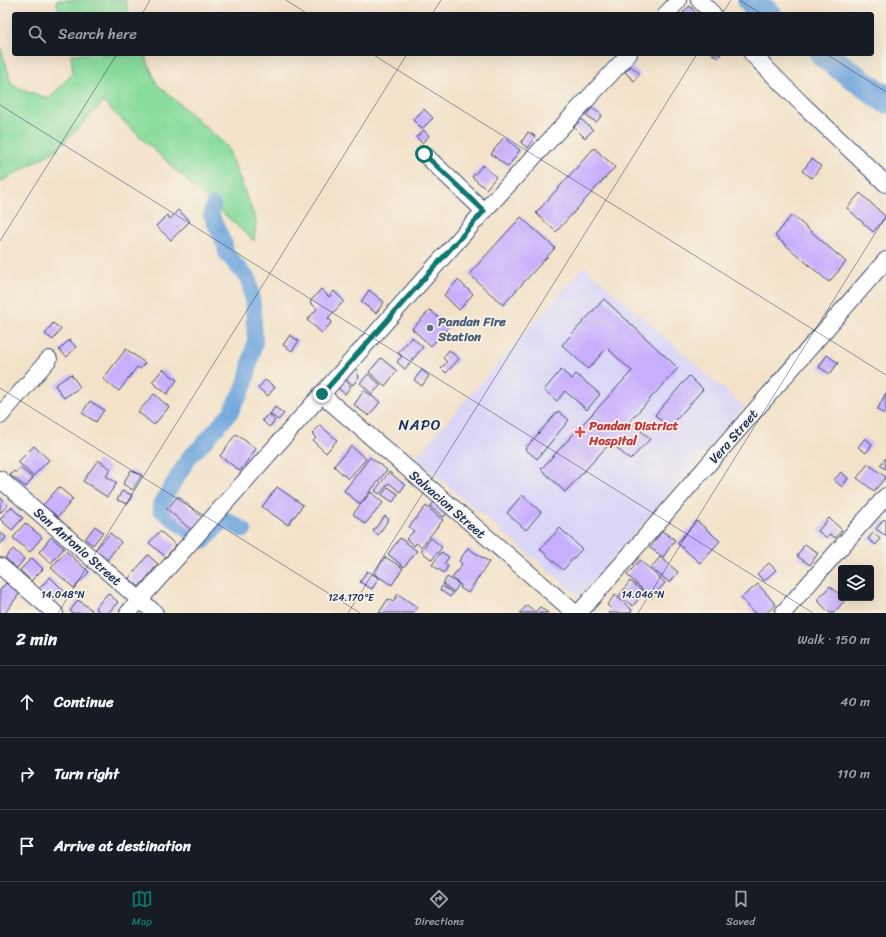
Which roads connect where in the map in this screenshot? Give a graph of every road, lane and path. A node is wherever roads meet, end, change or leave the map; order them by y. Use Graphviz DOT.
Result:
graph roads {
  1 [pos="678,0"];
  2 [pos="699,0"];
  3 [pos="668,12"];
  4 [pos="711,12"];
  5 [pos="627,56"];
  6 [pos="754,56"];
  7 [pos="424,154"];
  8 [pos="886,184"];
  9 [pos="484,211"];
  10 [pos="886,260"];
  11 [pos="49,359"];
  12 [pos="322,394"];
  13 [pos="0,416"];
  14 [pos="0,479"];
  15 [pos="886,496"];
  16 [pos="0,566"];
  17 [pos="140,599"];
  18 [pos="56,613"];
  19 [pos="128,613"];
  20 [pos="155,613"];
  21 [pos="575,613"];
  22 [pos="579,613"];
  23 [pos="783,613"];
  1 -- 3 [label="street"];
  2 -- 4 [label="street"];
  5 -- 9 [label="street"];
  6 -- 8 [label="street"];
  7 -- 9 [label="street"];
  9 -- 12 [label="street"];
  10 -- 22 [label="street, Vera Street"];
  11 -- 13 [label="street"];
  12 -- 17 [label="street"];
  12 -- 21 [label="street, Salvacion Street"];
  14 -- 17 [label="street, San Antonio Street"];
  15 -- 23 [label="street"];
  16 -- 18 [label="street"];
  17 -- 19 [label="street"];
  17 -- 20 [label="street, San Antonio Street"];
}
